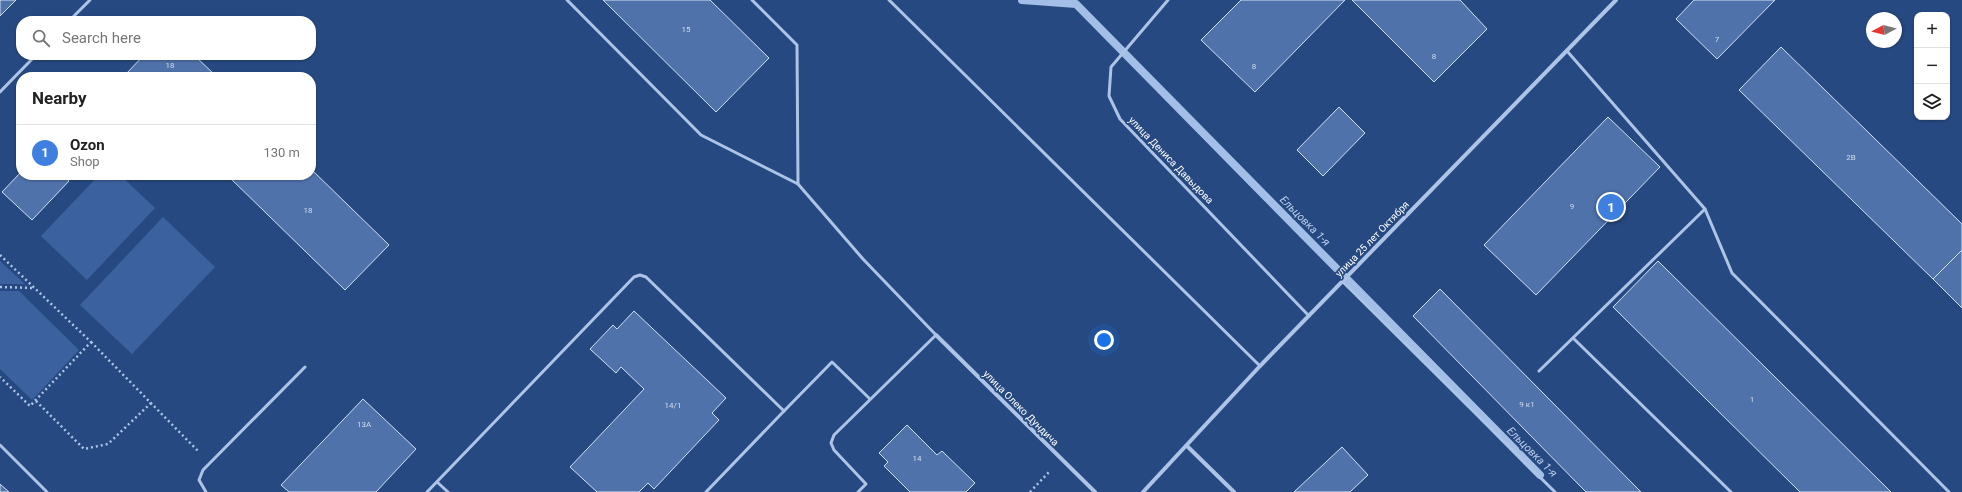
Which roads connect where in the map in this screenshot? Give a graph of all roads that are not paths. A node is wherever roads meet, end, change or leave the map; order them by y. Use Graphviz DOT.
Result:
graph roads {
  1 [pos="90,0"];
  2 [pos="566,0"];
  3 [pos="752,0"];
  4 [pos="889,0"];
  5 [pos="1168,0"];
  6 [pos="1616,0"];
  7 [pos="74,16"];
  8 [pos="1567,51"];
  9 [pos="31,60"];
  10 [pos="19,72"];
  11 [pos="16,76"];
  12 [pos="0,92"];
  13 [pos="798,184"];
  14 [pos="1705,209"];
  15 [pos="1342,281"];
  16 [pos="1309,316"];
  17 [pos="936,335"];
  18 [pos="1573,338"];
  19 [pos="1260,366"];
  20 [pos="305,367"];
  21 [pos="1539,371"];
  22 [pos="870,400"];
  23 [pos="784,411"];
  24 [pos="0,445"];
  25 [pos="1187,446"];
  26 [pos="437,482"];
  27 [pos="47,492"];
  28 [pos="206,492"];
  29 [pos="427,492"];
  30 [pos="448,492"];
  31 [pos="706,492"];
  32 [pos="858,492"];
  33 [pos="1095,492"];
  34 [pos="1143,492"];
  35 [pos="1234,492"];
  36 [pos="1555,492"];
  37 [pos="1731,492"];
  38 [pos="1949,492"];
  1 -- 7 [label="lane"];
  2 -- 13 [label="lane"];
  3 -- 13 [label="lane"];
  4 -- 19 [label="lane"];
  5 -- 16 [label="lane, улица Дениса Давыдова"];
  6 -- 8 [label="street, улица 25 лет Октября"];
  8 -- 14 [label="lane"];
  8 -- 15 [label="street, улица 25 лет Октября"];
  9 -- 10 [label="lane"];
  11 -- 12 [label="lane"];
  13 -- 17 [label="lane"];
  14 -- 18 [label="lane"];
  14 -- 38 [label="lane"];
  15 -- 16 [label="street, улица 25 лет Октября"];
  15 -- 36 [label="lane"];
  16 -- 19 [label="street, улица 25 лет Октября"];
  17 -- 22 [label="lane"];
  17 -- 33 [label="street, улица Олеко Дундича"];
  18 -- 21 [label="lane"];
  18 -- 37 [label="lane"];
  19 -- 25 [label="street, улица 25 лет Октября"];
  20 -- 28 [label="lane"];
  22 -- 23 [label="lane"];
  22 -- 32 [label="lane"];
  23 -- 26 [label="lane"];
  23 -- 31 [label="lane"];
  24 -- 27 [label="lane"];
  25 -- 34 [label="street, улица 25 лет Октября"];
  25 -- 35 [label="street"];
  26 -- 29 [label="lane"];
  26 -- 30 [label="lane"];
}
